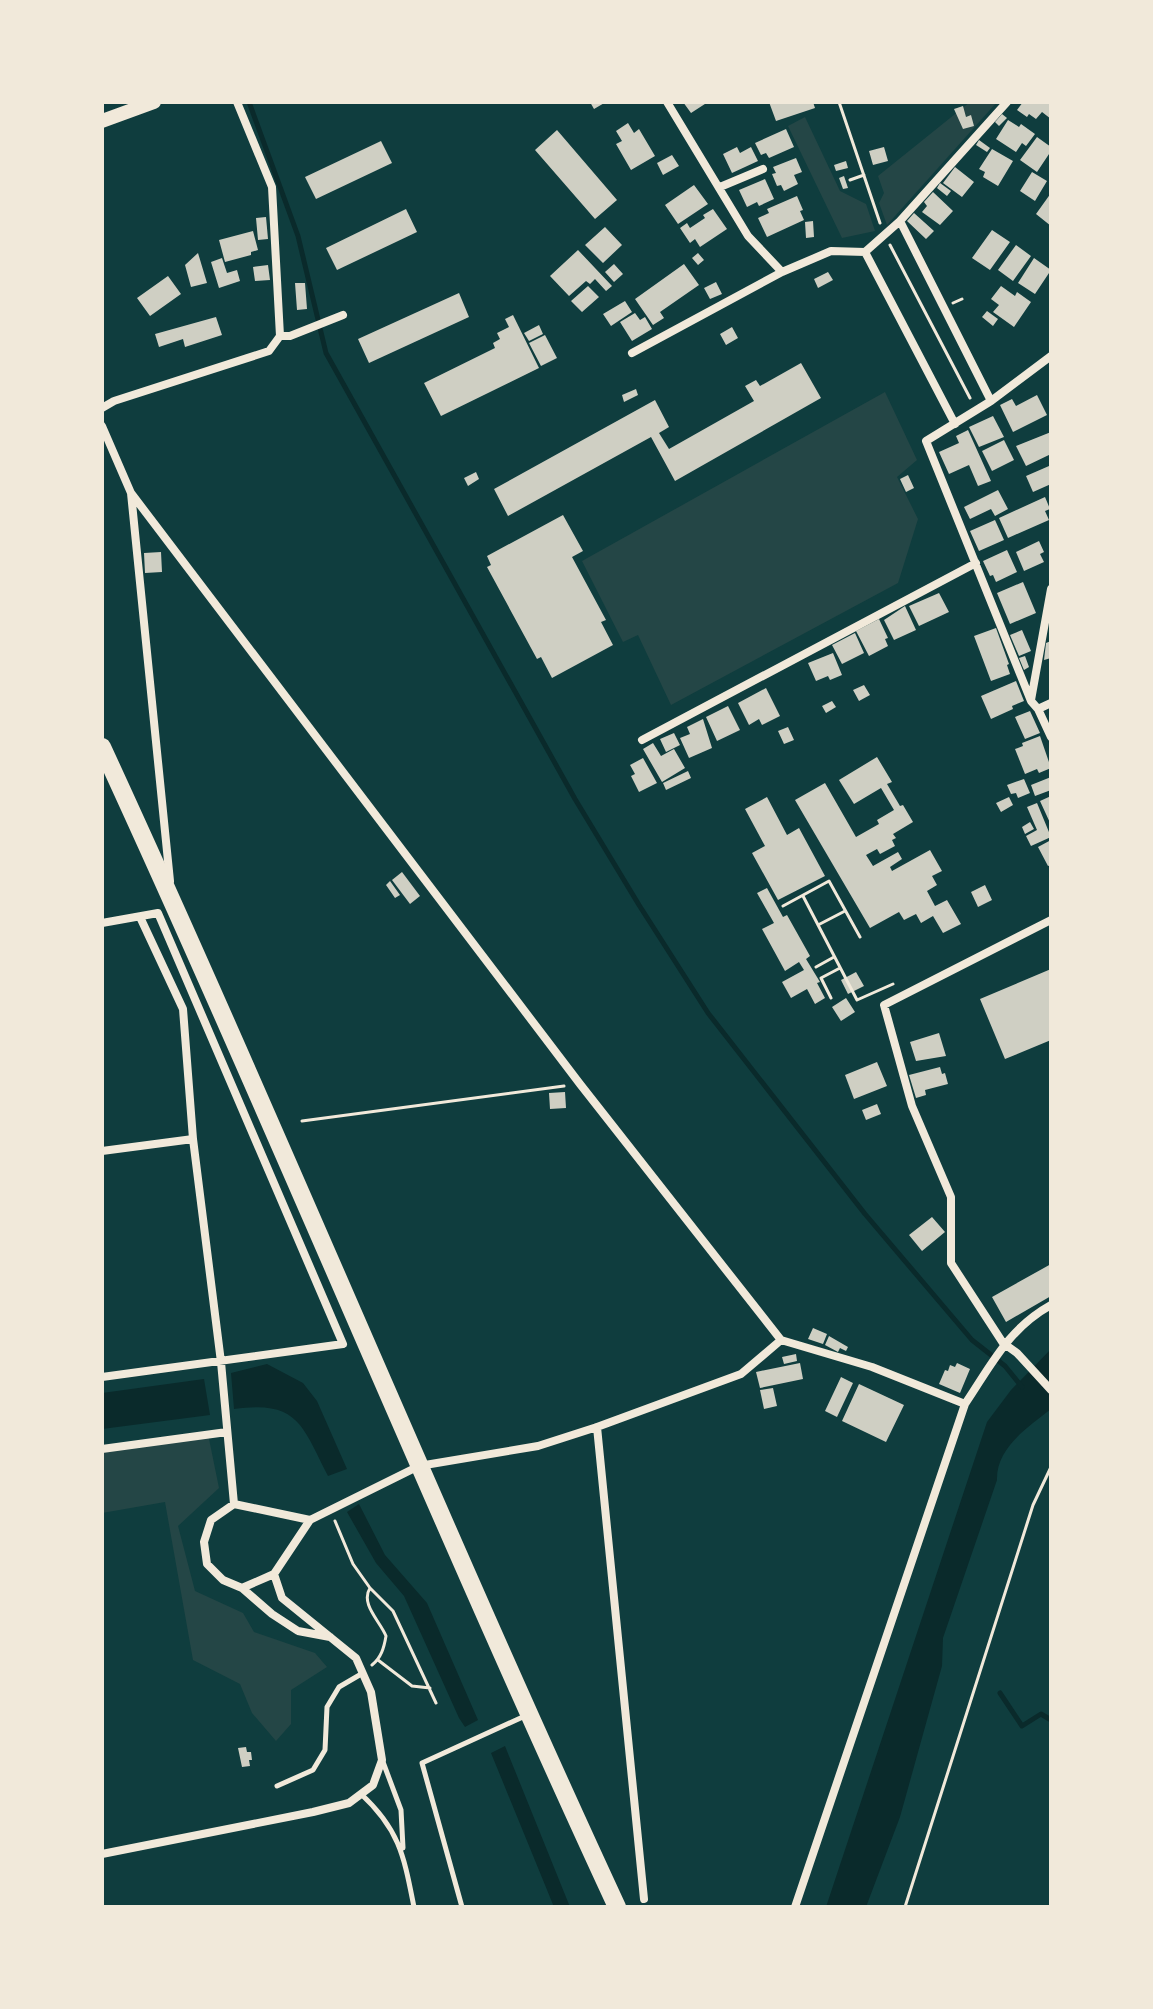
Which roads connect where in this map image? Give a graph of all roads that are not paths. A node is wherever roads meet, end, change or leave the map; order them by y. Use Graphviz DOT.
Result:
graph roads {
  1 [pos="154,102"];
  2 [pos="237,102"];
  3 [pos="667,102"];
  4 [pos="1007,102"];
  5 [pos="102,121"];
  6 [pos="763,169"];
  7 [pos="720,187"];
  8 [pos="900,221"];
  9 [pos="865,252"];
  10 [pos="782,272"];
  11 [pos="343,315"];
  12 [pos="280,336"];
  13 [pos="632,353"];
  14 [pos="1051,356"];
  15 [pos="991,401"];
  16 [pos="102,408"];
  17 [pos="955,424"];
  18 [pos="102,426"];
  19 [pos="131,493"];
  20 [pos="976,563"];
  21 [pos="1051,589"];
  22 [pos="1031,701"];
  23 [pos="1051,703"];
  24 [pos="1038,709"];
  25 [pos="1051,737"];
  26 [pos="642,740"];
  27 [pos="102,747"];
  28 [pos="172,898"];
  29 [pos="140,917"];
  30 [pos="1051,920"];
  31 [pos="102,923"];
  32 [pos="193,1139"];
  33 [pos="102,1151"];
  34 [pos="1051,1305"];
  35 [pos="781,1340"];
  36 [pos="1002,1346"];
  37 [pos="221,1362"];
  38 [pos="102,1377"];
  39 [pos="1051,1390"];
  40 [pos="965,1404"];
  41 [pos="597,1427"];
  42 [pos="227,1432"];
  43 [pos="102,1449"];
  44 [pos="419,1466"];
  45 [pos="234,1504"];
  46 [pos="310,1520"];
  47 [pos="274,1574"];
  48 [pos="242,1588"];
  49 [pos="330,1637"];
  50 [pos="363,1673"];
  51 [pos="528,1714"];
  52 [pos="382,1760"];
  53 [pos="277,1786"];
  54 [pos="361,1794"];
  55 [pos="404,1853"];
  56 [pos="102,1854"];
  57 [pos="644,1899"];
  58 [pos="414,1907"];
  59 [pos="462,1907"];
  60 [pos="617,1907"];
  61 [pos="795,1907"];
  1 -- 5 [label="street"];
  2 -- 12 [label="street"];
  3 -- 7 [label="street"];
  4 -- 8 [label="street"];
  6 -- 7 [label="street"];
  7 -- 10 [label="street"];
  8 -- 9 [label="street"];
  8 -- 15 [label="street"];
  9 -- 10 [label="street"];
  9 -- 17 [label="street"];
  10 -- 13 [label="street"];
  11 -- 12 [label="street"];
  12 -- 16 [label="street"];
  14 -- 15 [label="street"];
  15 -- 17 [label="street"];
  17 -- 20 [label="street"];
  18 -- 19 [label="street"];
  19 -- 28 [label="street"];
  19 -- 35 [label="street"];
  20 -- 22 [label="street"];
  20 -- 26 [label="street"];
  21 -- 22 [label="street"];
  22 -- 24 [label="street"];
  23 -- 24 [label="street"];
  24 -- 25 [label="street"];
  27 -- 28 [label="main road"];
  28 -- 44 [label="main road"];
  29 -- 31 [label="street"];
  29 -- 32 [label="street"];
  29 -- 37 [label="street"];
  30 -- 36 [label="street"];
  32 -- 33 [label="street"];
  32 -- 37 [label="street"];
  34 -- 36 [label="street"];
  35 -- 40 [label="street"];
  35 -- 41 [label="street"];
  36 -- 39 [label="street"];
  36 -- 40 [label="street"];
  37 -- 38 [label="street"];
  37 -- 42 [label="street"];
  40 -- 61 [label="street"];
  41 -- 44 [label="street"];
  41 -- 57 [label="street"];
  42 -- 43 [label="street"];
  42 -- 45 [label="street"];
  44 -- 46 [label="street"];
  44 -- 51 [label="main road"];
  45 -- 46 [label="street"];
  45 -- 48 [label="street"];
  46 -- 47 [label="street"];
  47 -- 48 [label="street"];
  47 -- 49 [label="street"];
  48 -- 49 [label="street"];
  49 -- 50 [label="street"];
  50 -- 52 [label="street"];
  50 -- 53 [label="lane"];
  51 -- 59 [label="lane"];
  51 -- 60 [label="main road"];
  52 -- 54 [label="street"];
  52 -- 55 [label="lane"];
  54 -- 55 [label="lane"];
  54 -- 56 [label="street"];
  55 -- 58 [label="lane"];
}
